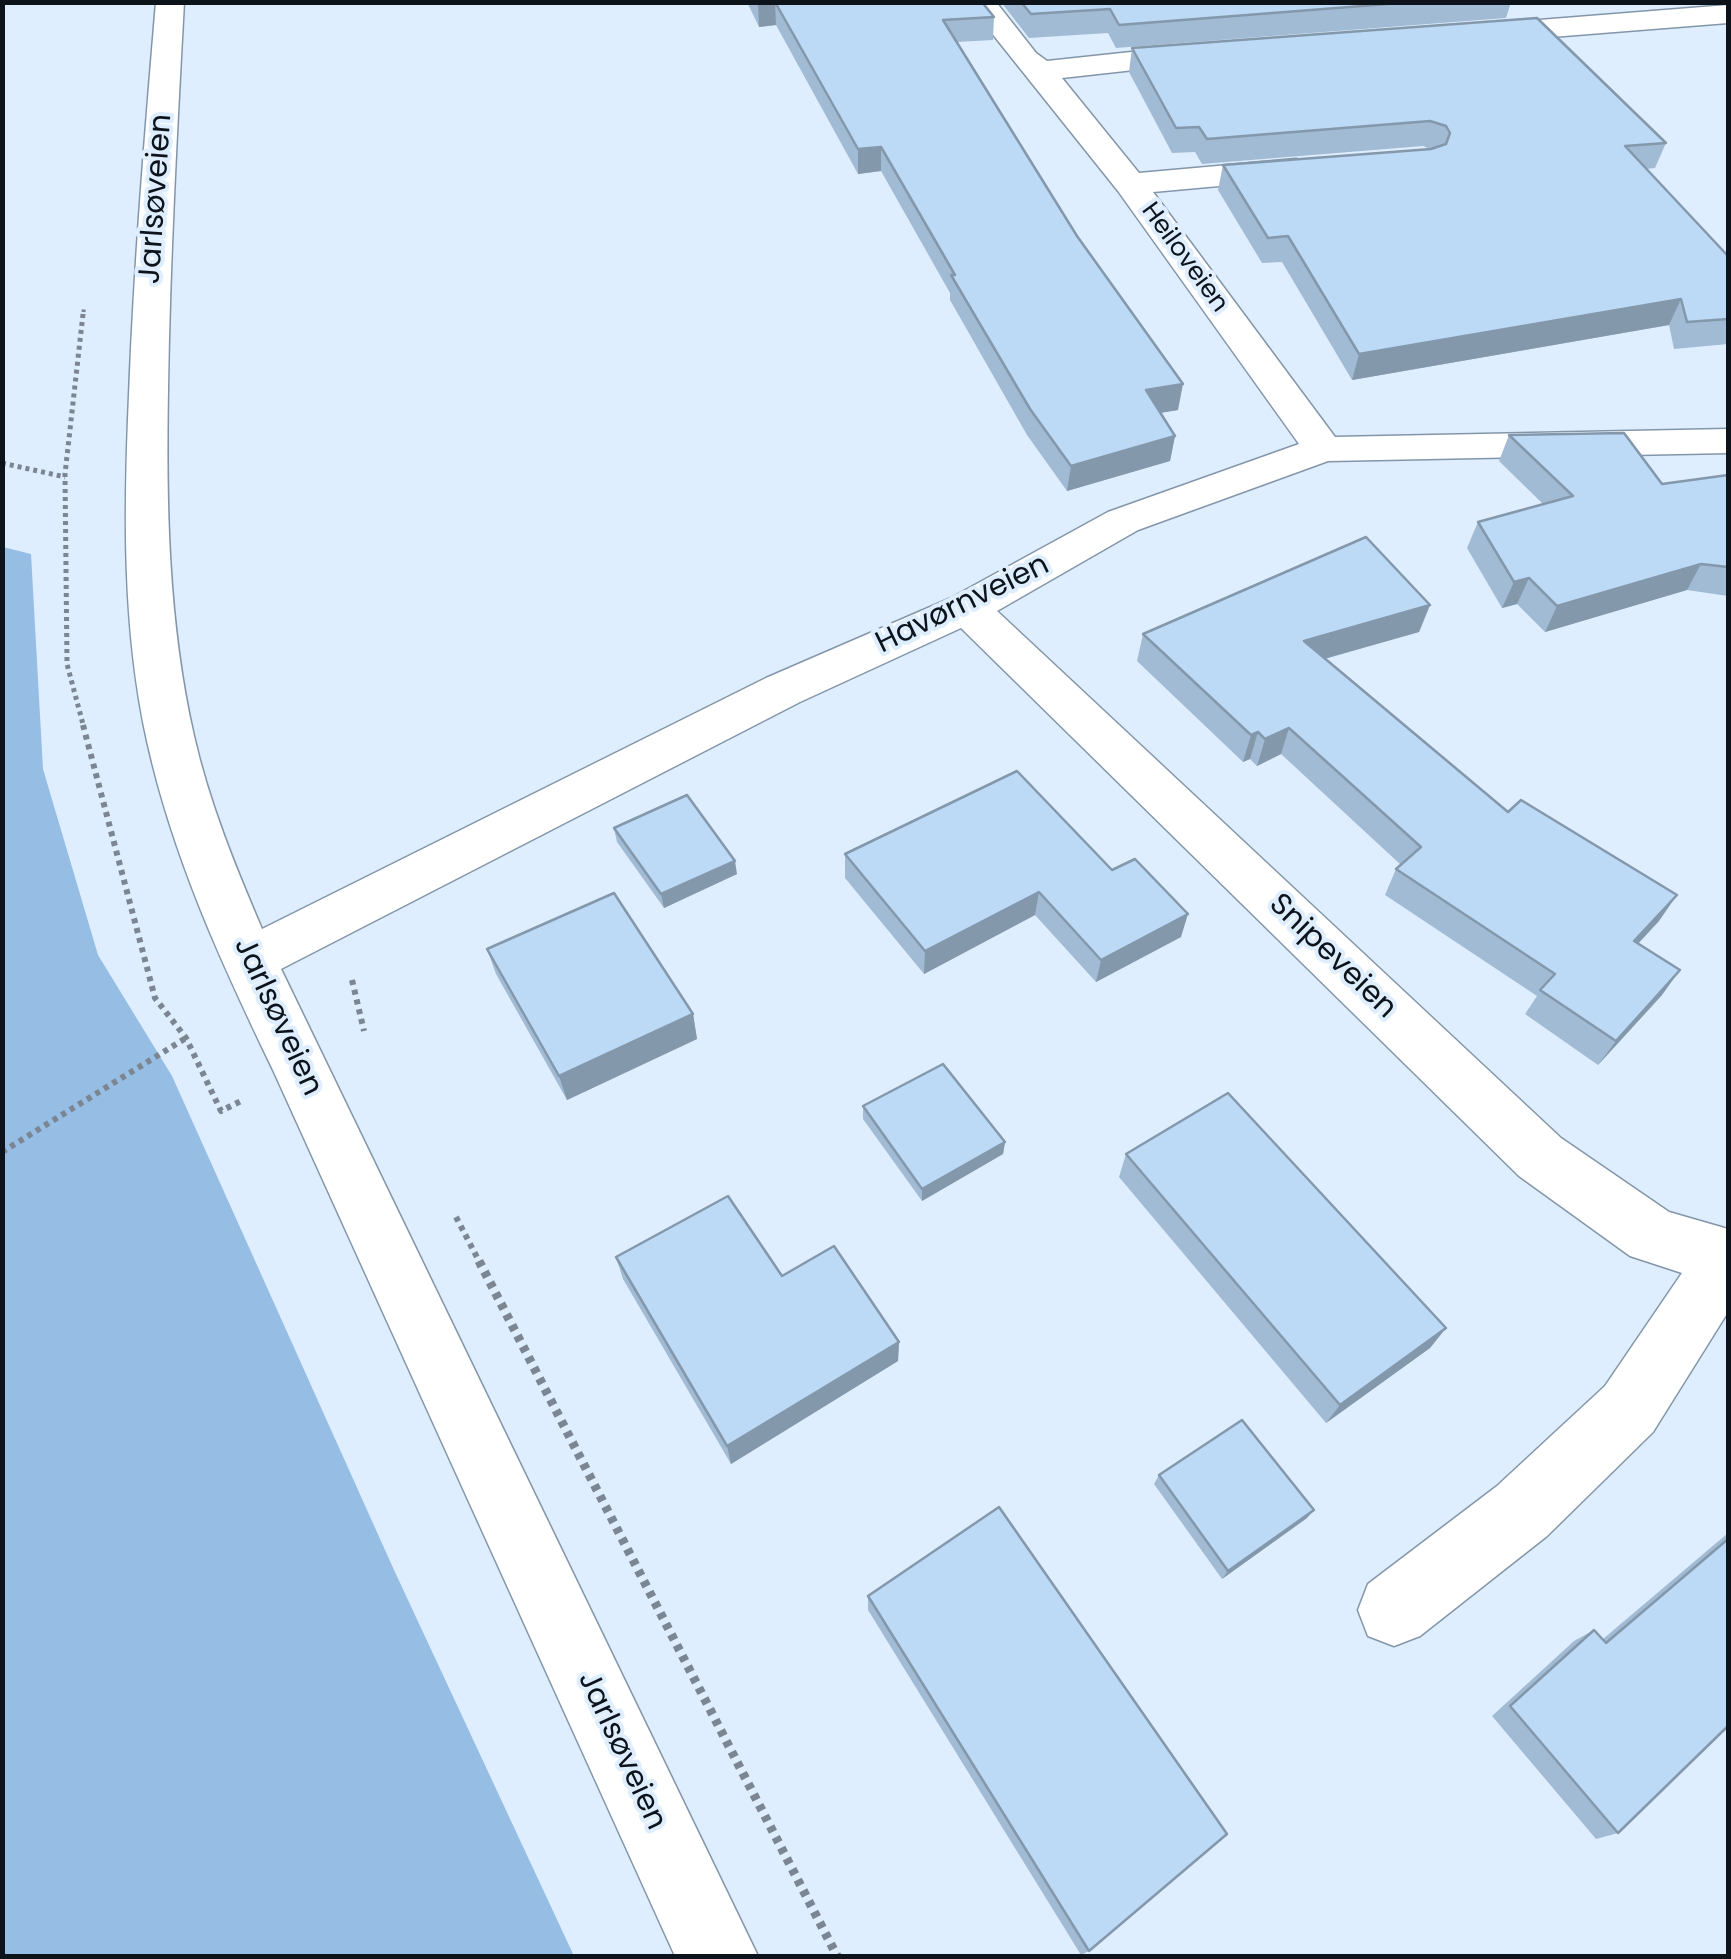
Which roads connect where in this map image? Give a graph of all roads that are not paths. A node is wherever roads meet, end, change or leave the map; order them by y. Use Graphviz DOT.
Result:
graph roads {
  1 [pos="170,2"];
  2 [pos="981,2"];
  3 [pos="1728,14"];
  4 [pos="1441,36"];
  5 [pos="1228,51"];
  6 [pos="1042,71"];
  7 [pos="1325,167"];
  8 [pos="1130,184"];
  9 [pos="1728,441"];
  10 [pos="1323,449"];
  11 [pos="967,608"];
  12 [pos="247,961"];
  13 [pos="1728,1258"];
  14 [pos="1394,1610"];
  15 [pos="717,1956"];
  1 -- 12 [label="street, Jarlsøveien"];
  2 -- 6 [label="street, Heiloveien"];
  3 -- 4 [label="street"];
  5 -- 6 [label="street"];
  6 -- 8 [label="street, Heiloveien"];
  7 -- 8 [label="street"];
  8 -- 10 [label="street, Heiloveien"];
  9 -- 10 [label="street, Havørnveien"];
  10 -- 11 [label="street, Havørnveien"];
  11 -- 12 [label="street, Havørnveien"];
  11 -- 13 [label="street, Snipeveien"];
  12 -- 15 [label="street, Jarlsøveien"];
  13 -- 14 [label="street, Snipeveien"];
}
